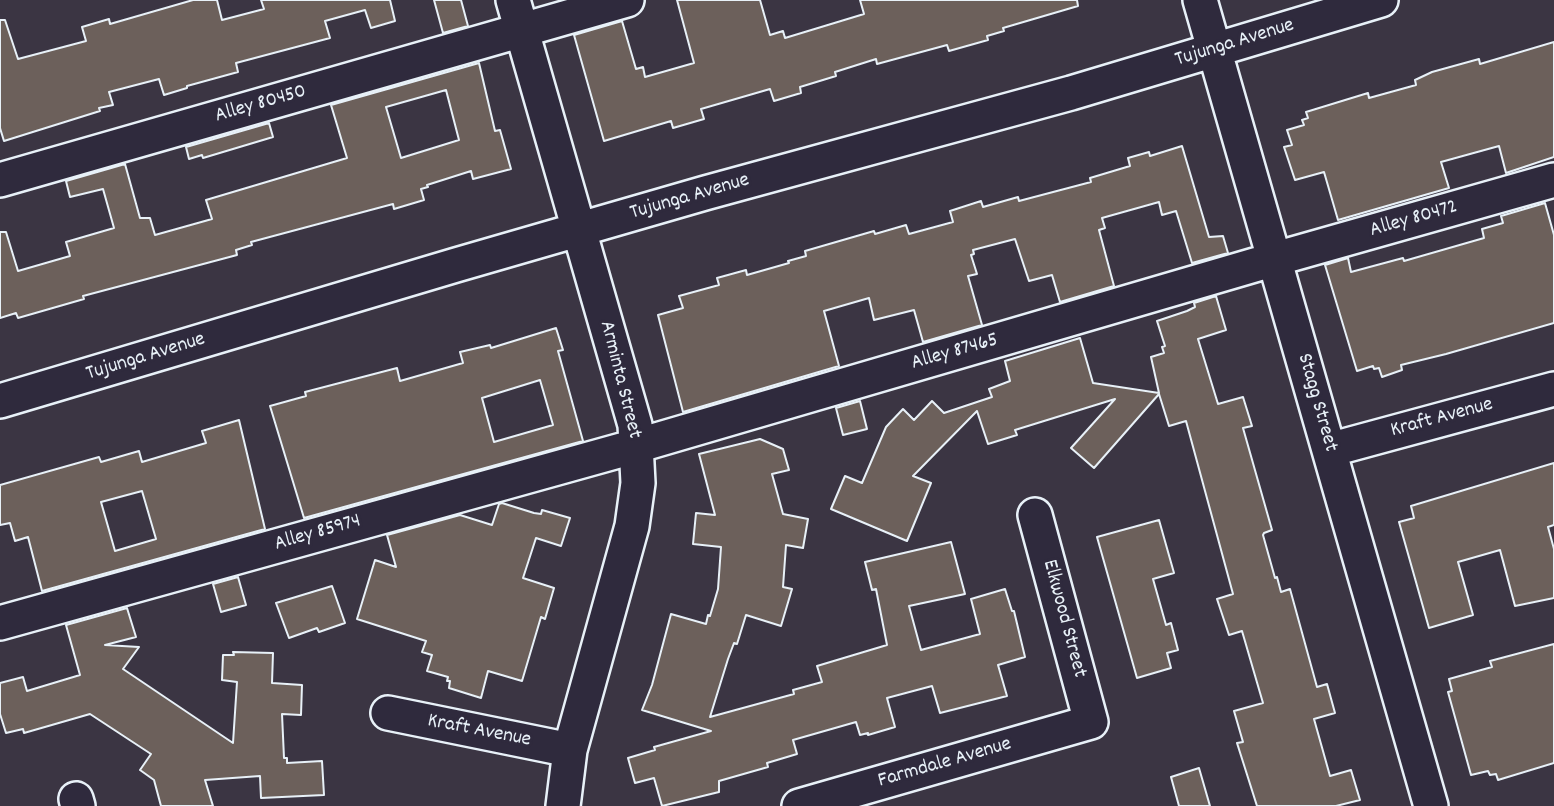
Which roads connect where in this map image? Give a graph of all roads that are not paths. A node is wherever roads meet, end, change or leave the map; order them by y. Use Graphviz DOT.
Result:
graph roads {
  1 [pos="628,0"];
  2 [pos="1200,0"];
  3 [pos="1381,0"];
  4 [pos="517,15"];
  5 [pos="1214,51"];
  6 [pos="0,180"];
  7 [pos="1554,180"];
  8 [pos="578,230"];
  9 [pos="1275,259"];
  10 [pos="1554,388"];
  11 [pos="0,401"];
  12 [pos="636,446"];
  13 [pos="1329,450"];
  14 [pos="1035,516"];
  15 [pos="0,623"];
  16 [pos="388,713"];
  17 [pos="1091,722"];
  18 [pos="569,750"];
  19 [pos="564,806"];
  20 [pos="799,806"];
  21 [pos="1431,806"];
  1 -- 4 [label="street, Alley 80450"];
  2 -- 5 [label="street, Stagg Street"];
  3 -- 5 [label="street, Tujunga Avenue"];
  4 -- 6 [label="street, Alley 80450"];
  4 -- 8 [label="street, Arminta Street"];
  5 -- 8 [label="street, Tujunga Avenue"];
  5 -- 9 [label="street, Stagg Street"];
  7 -- 9 [label="street, Alley 80472"];
  8 -- 11 [label="street, Tujunga Avenue"];
  8 -- 12 [label="street, Arminta Street"];
  9 -- 12 [label="street, Alley 87465"];
  9 -- 13 [label="street, Stagg Street"];
  10 -- 13 [label="street, Kraft Avenue"];
  12 -- 15 [label="street, Alley 85974"];
  12 -- 18 [label="street, Arminta Street"];
  13 -- 21 [label="street, Stagg Street"];
  14 -- 17 [label="street, Elkwood Street"];
  16 -- 18 [label="street, Kraft Avenue"];
  17 -- 20 [label="street, Farmdale Avenue"];
  18 -- 19 [label="street, Arminta Street"];
}
